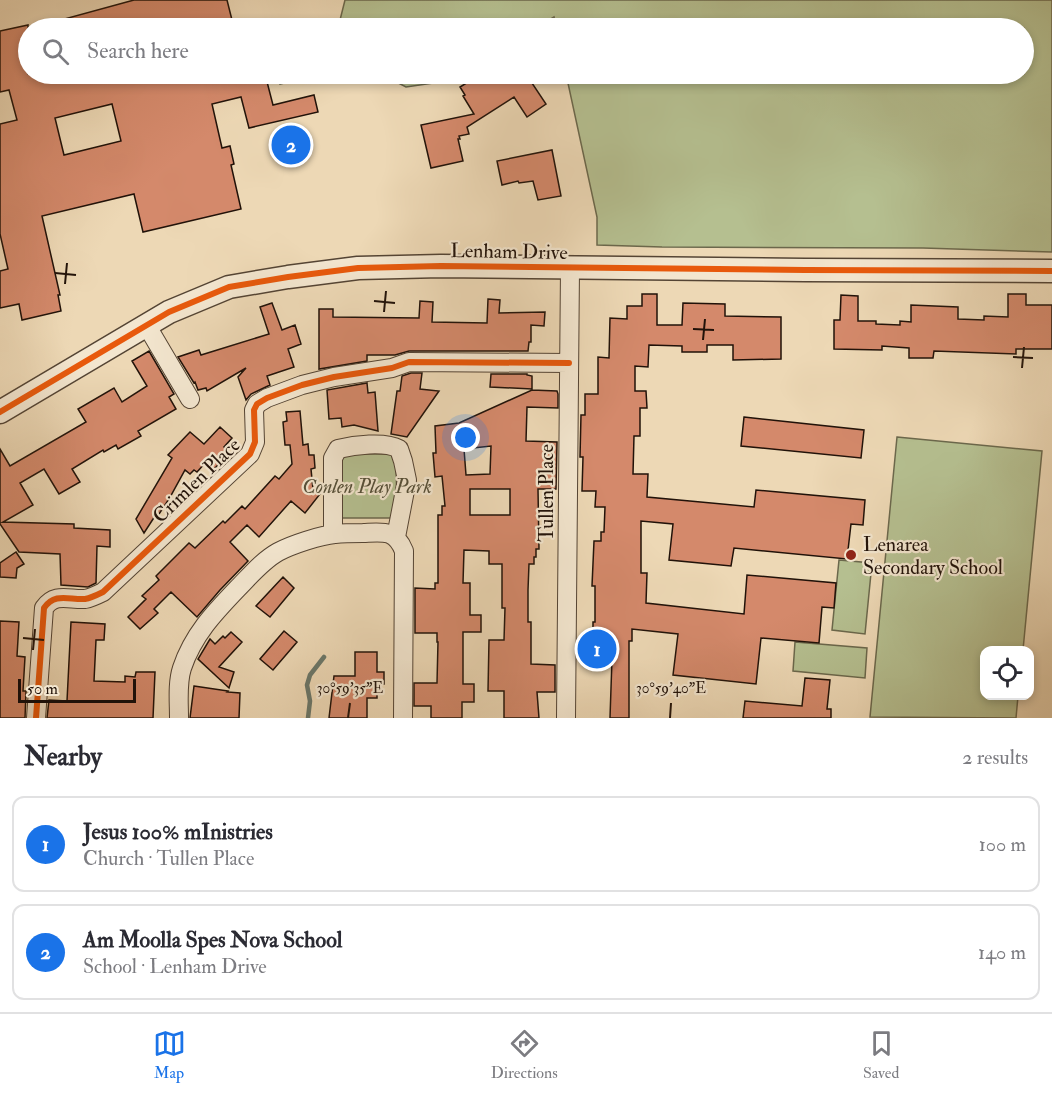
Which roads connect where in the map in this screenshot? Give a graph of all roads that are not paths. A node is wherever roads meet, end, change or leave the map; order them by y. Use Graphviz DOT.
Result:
graph roads {
  1 [pos="570,268"];
  2 [pos="1052,271"];
  3 [pos="147,326"];
  4 [pos="569,363"];
  5 [pos="190,399"];
  6 [pos="0,412"];
  7 [pos="333,534"];
  8 [pos="396,537"];
  9 [pos="36,718"];
  10 [pos="179,718"];
  11 [pos="403,718"];
  12 [pos="566,718"];
  1 -- 2 [label="street, Lenham Drive"];
  1 -- 3 [label="street, Lenham Drive"];
  1 -- 4 [label="street, Tullen Place"];
  3 -- 5 [label="street"];
  3 -- 6 [label="street, Lenham Drive"];
  4 -- 9 [label="street, Crimlen Place"];
  4 -- 12 [label="street, Tullen Place"];
  7 -- 8 [label="street"];
  7 -- 8 [label="street"];
  7 -- 10 [label="street"];
  8 -- 11 [label="street"];
}
